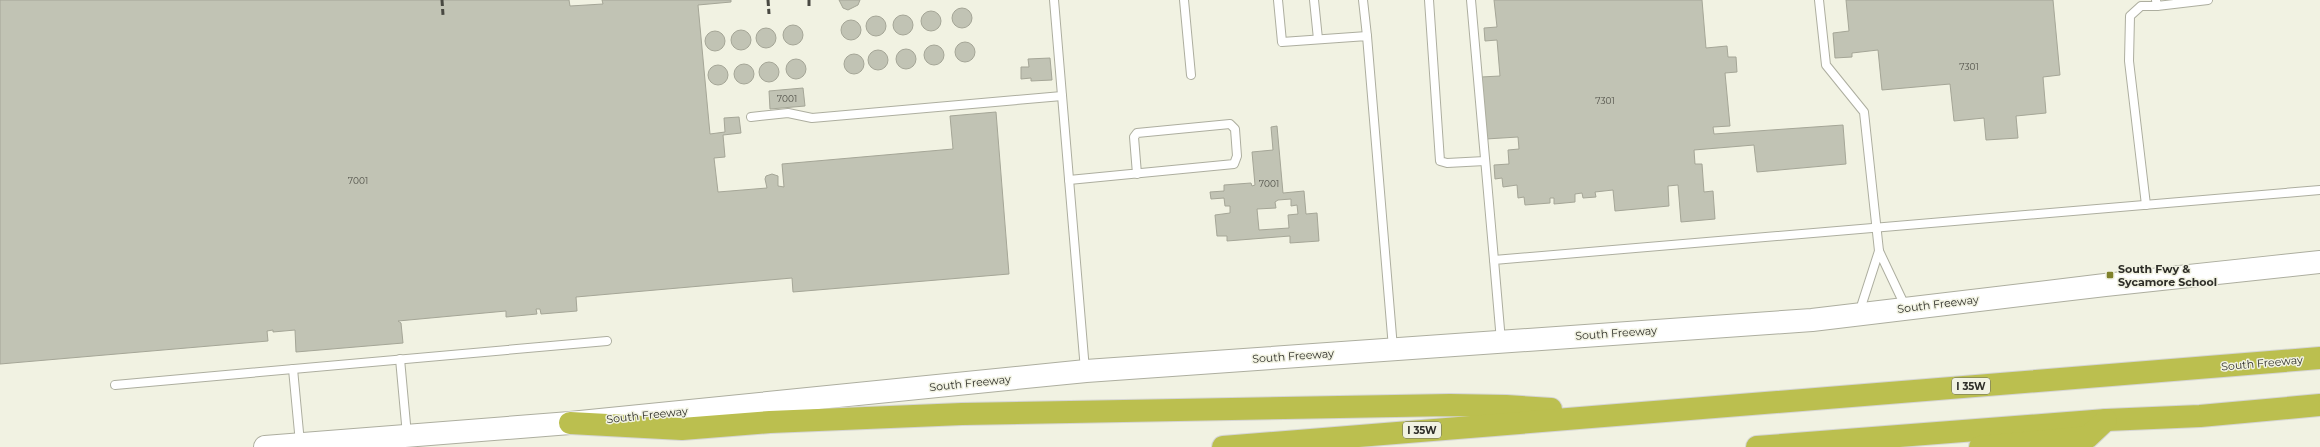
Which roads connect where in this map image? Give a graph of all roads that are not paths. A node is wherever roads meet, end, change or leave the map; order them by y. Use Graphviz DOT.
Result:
graph roads {
  1 [pos="1054,0"];
  2 [pos="1184,0"];
  3 [pos="1278,0"];
  4 [pos="1314,0"];
  5 [pos="1363,0"];
  6 [pos="1429,0"];
  7 [pos="1471,0"];
  8 [pos="1819,0"];
  9 [pos="2208,0"];
  10 [pos="2157,3"];
  11 [pos="1366,36"];
  12 [pos="1318,39"];
  13 [pos="1191,75"];
  14 [pos="1062,96"];
  15 [pos="752,117"];
  16 [pos="1485,161"];
  17 [pos="1137,174"];
  18 [pos="1069,180"];
  19 [pos="2320,190"];
  20 [pos="2146,205"];
  21 [pos="1876,226"];
  22 [pos="1879,251"];
  23 [pos="1494,260"];
  24 [pos="2320,262"];
  25 [pos="1906,308"];
  26 [pos="1859,314"];
  27 [pos="607,341"];
  28 [pos="1501,342"];
  29 [pos="1393,349"];
  30 [pos="2320,358"];
  31 [pos="400,359"];
  32 [pos="293,369"];
  33 [pos="1086,371"];
  34 [pos="115,385"];
  35 [pos="2320,405"];
  36 [pos="1622,414"];
  37 [pos="2106,420"];
  38 [pos="570,423"];
  39 [pos="407,436"];
  40 [pos="300,444"];
  41 [pos="265,447"];
  42 [pos="1223,447"];
  43 [pos="1757,447"];
  44 [pos="1980,447"];
  1 -- 14 [label="lane"];
  2 -- 13 [label="lane"];
  3 -- 12 [label="lane"];
  4 -- 12 [label="lane"];
  5 -- 11 [label="lane"];
  6 -- 16 [label="lane"];
  7 -- 16 [label="lane"];
  8 -- 21 [label="lane"];
  9 -- 10 [label="lane"];
  10 -- 20 [label="lane"];
  11 -- 12 [label="lane"];
  11 -- 29 [label="lane"];
  14 -- 15 [label="lane"];
  14 -- 18 [label="lane"];
  16 -- 23 [label="lane"];
  17 -- 17 [label="lane"];
  17 -- 18 [label="lane"];
  18 -- 33 [label="lane"];
  19 -- 20 [label="lane"];
  20 -- 21 [label="lane"];
  21 -- 22 [label="lane"];
  21 -- 23 [label="lane"];
  22 -- 25 [label="lane"];
  22 -- 26 [label="lane"];
  23 -- 28 [label="lane"];
  24 -- 25 [label="main road, South Freeway"];
  25 -- 26 [label="main road, South Freeway"];
  26 -- 28 [label="main road, South Freeway"];
  27 -- 31 [label="lane"];
  28 -- 29 [label="main road, South Freeway"];
  29 -- 33 [label="main road, South Freeway"];
  30 -- 36 [label="highway, South Freeway / I 35W"];
  31 -- 32 [label="lane"];
  31 -- 39 [label="lane"];
  32 -- 34 [label="lane"];
  32 -- 40 [label="lane"];
  33 -- 38 [label="main road, South Freeway"];
  35 -- 37 [label="highway"];
  36 -- 38 [label="highway"];
  36 -- 42 [label="highway, South Freeway / I 35W"];
  37 -- 43 [label="highway"];
  37 -- 44 [label="highway"];
  38 -- 39 [label="main road, South Freeway"];
  39 -- 40 [label="main road, South Freeway"];
  40 -- 41 [label="main road, South Freeway"];
}
